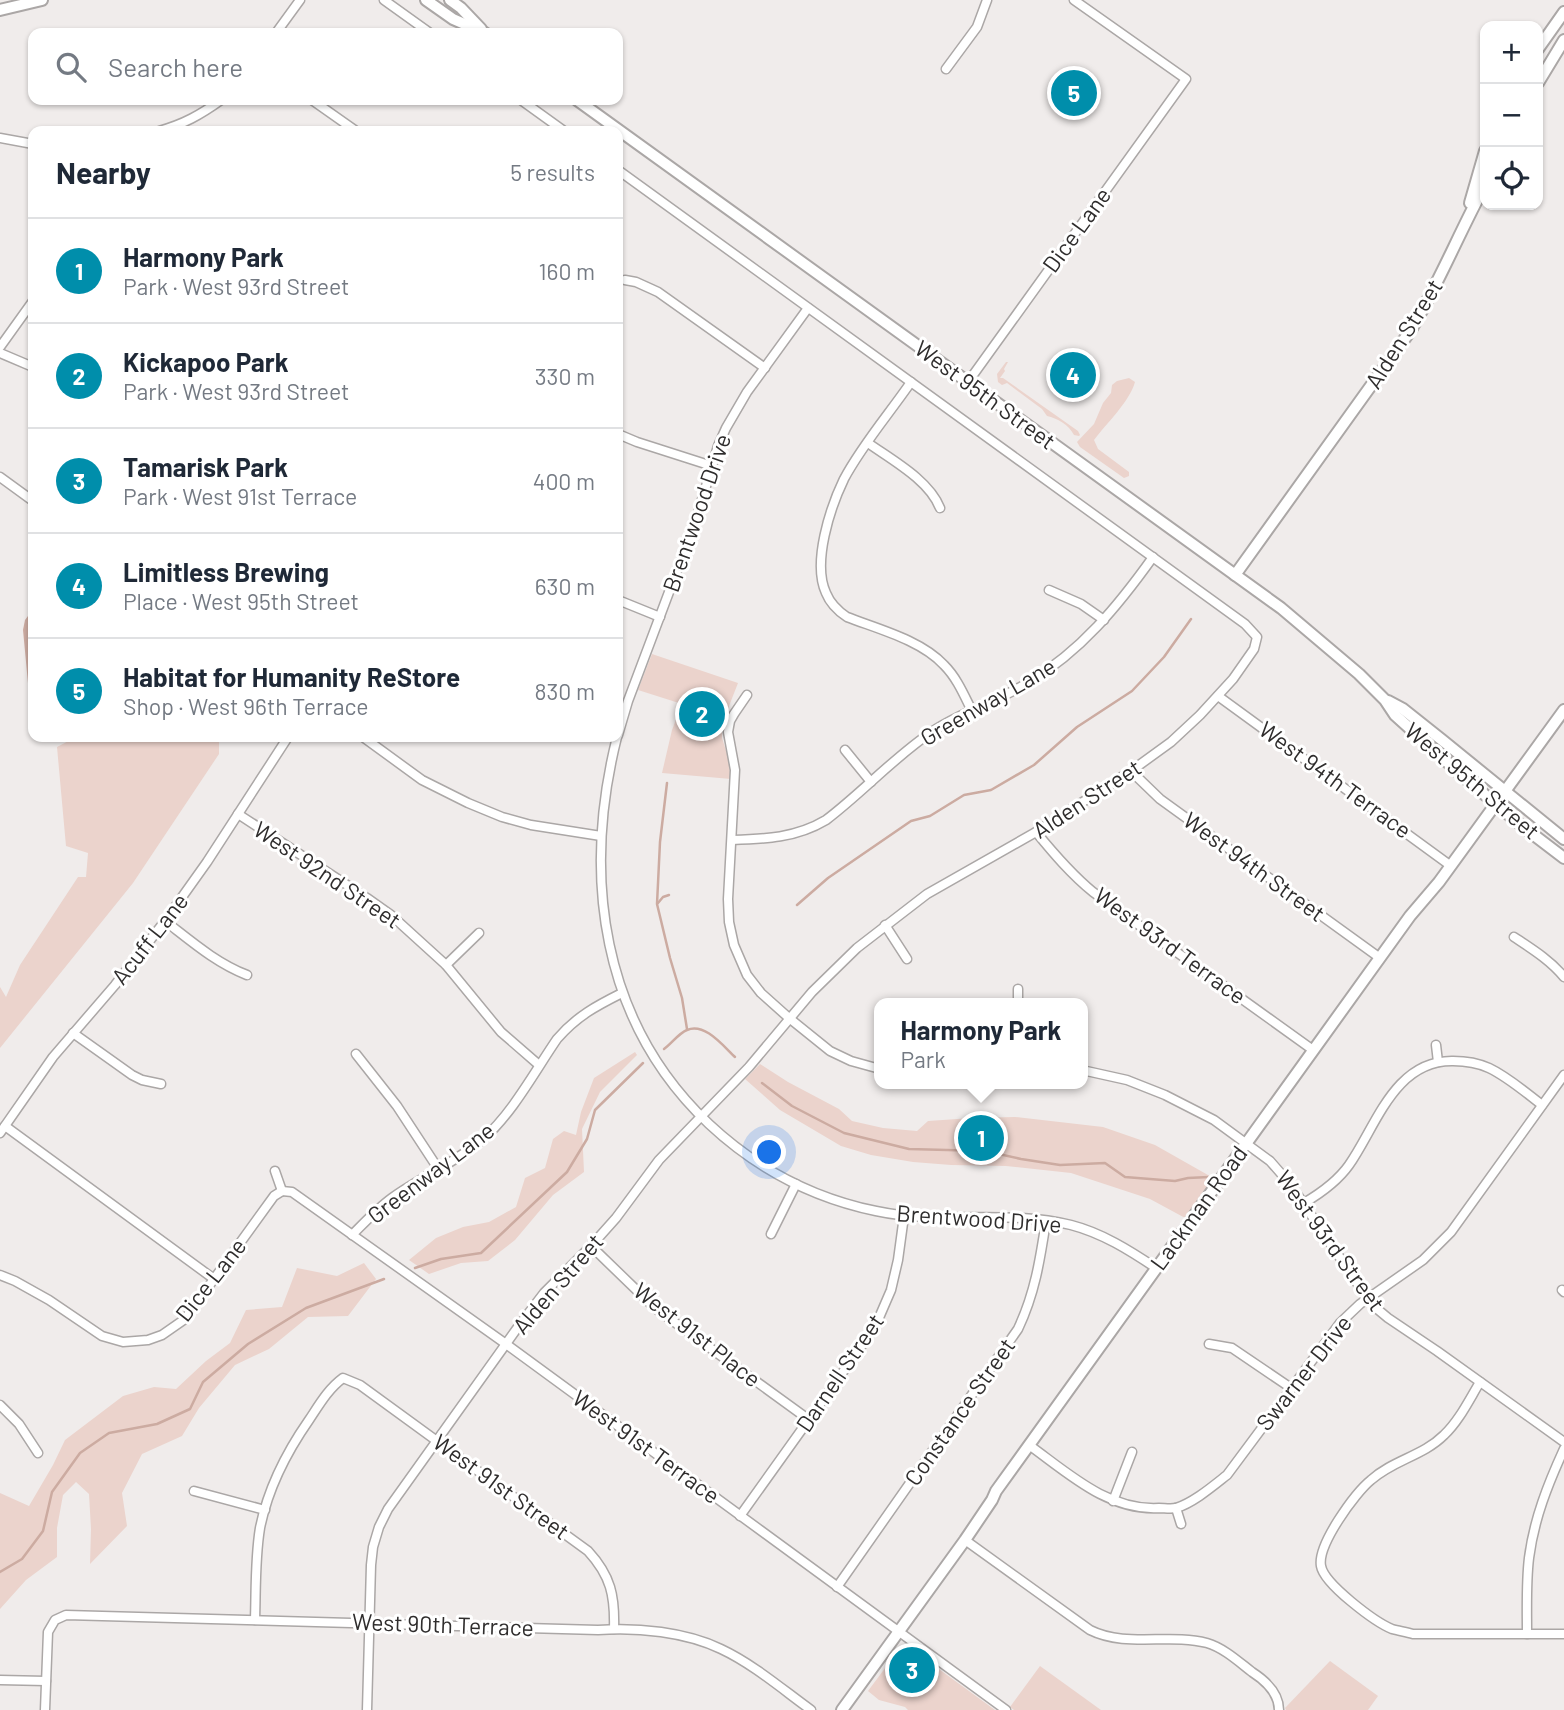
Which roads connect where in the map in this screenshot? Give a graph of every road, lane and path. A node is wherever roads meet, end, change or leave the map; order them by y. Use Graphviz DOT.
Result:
graph roads {
  1 [pos="43,0"];
  2 [pos="300,0"];
  3 [pos="384,0"];
  4 [pos="426,0"];
  5 [pos="450,0"];
  6 [pos="987,0"];
  7 [pos="1074,0"];
  8 [pos="0,10"];
  9 [pos="1564,12"];
  10 [pos="280,28"];
  11 [pos="423,28"];
  12 [pos="474,28"];
  13 [pos="480,28"];
  14 [pos="1564,40"];
  15 [pos="1543,42"];
  16 [pos="946,69"];
  17 [pos="1543,75"];
  18 [pos="214,105"];
  19 [pos="319,105"];
  20 [pos="528,105"];
  21 [pos="584,105"];
  22 [pos="175,126"];
  23 [pos="349,126"];
  24 [pos="557,126"];
  25 [pos="613,126"];
  26 [pos="623,133"];
  27 [pos="0,138"];
  28 [pos="28,143"];
  29 [pos="1480,168"];
  30 [pos="623,174"];
  31 [pos="1480,194"];
  32 [pos="1464,223"];
  33 [pos="625,280"];
  34 [pos="28,308"];
  35 [pos="808,308"];
  36 [pos="0,347"];
  37 [pos="0,353"];
  38 [pos="28,365"];
  39 [pos="765,368"];
  40 [pos="911,382"];
  41 [pos="968,382"];
  42 [pos="623,436"];
  43 [pos="868,443"];
  44 [pos="712,466"];
  45 [pos="0,477"];
  46 [pos="28,497"];
  47 [pos="940,508"];
  48 [pos="1153,557"];
  49 [pos="1235,575"];
  50 [pos="1049,590"];
  51 [pos="623,602"];
  52 [pos="660,617"];
  53 [pos="1104,620"];
  54 [pos="1257,637"];
  55 [pos="747,695"];
  56 [pos="1218,696"];
  57 [pos="1385,700"];
  58 [pos="1564,710"];
  59 [pos="972,711"];
  60 [pos="623,714"];
  61 [pos="285,742"];
  62 [pos="370,742"];
  63 [pos="617,742"];
  64 [pos="845,750"];
  65 [pos="1131,771"];
  66 [pos="871,782"];
  67 [pos="1505,791"];
  68 [pos="1496,804"];
  69 [pos="238,814"];
  70 [pos="1036,832"];
  71 [pos="601,836"];
  72 [pos="1564,839"];
  73 [pos="732,840"];
  74 [pos="1564,858"];
  75 [pos="1451,866"];
  76 [pos="165,921"];
  77 [pos="885,925"];
  78 [pos="479,933"];
  79 [pos="1514,937"];
  80 [pos="1380,958"];
  81 [pos="907,959"];
  82 [pos="446,965"];
  83 [pos="247,975"];
  84 [pos="1564,977"];
  85 [pos="1018,989"];
  86 [pos="622,993"];
  87 [pos="1018,998"];
  88 [pos="789,1018"];
  89 [pos="73,1033"];
  90 [pos="1436,1045"];
  91 [pos="1313,1050"];
  92 [pos="355,1054"];
  93 [pos="1438,1062"];
  94 [pos="539,1065"];
  95 [pos="874,1067"];
  96 [pos="1088,1071"];
  97 [pos="1564,1075"];
  98 [pos="161,1084"];
  99 [pos="1542,1105"];
  100 [pos="700,1115"];
  101 [pos="2,1130"];
  102 [pos="1246,1143"];
  103 [pos="439,1170"];
  104 [pos="275,1171"];
  105 [pos="796,1184"];
  106 [pos="282,1191"];
  107 [pos="1304,1203"];
  108 [pos="904,1216"];
  109 [pos="1046,1221"];
  110 [pos="771,1234"];
  111 [pos="352,1235"];
  112 [pos="591,1246"];
  113 [pos="1156,1268"];
  114 [pos="0,1275"];
  115 [pos="214,1279"];
  116 [pos="1368,1298"];
  117 [pos="506,1344"];
  118 [pos="1209,1344"];
  119 [pos="1480,1382"];
  120 [pos="1291,1388"];
  121 [pos="0,1405"];
  122 [pos="808,1419"];
  123 [pos="436,1440"];
  124 [pos="1564,1442"];
  125 [pos="1029,1445"];
  126 [pos="1564,1449"];
  127 [pos="38,1452"];
  128 [pos="1132,1452"];
  129 [pos="194,1491"];
  130 [pos="1113,1501"];
  131 [pos="1176,1508"];
  132 [pos="265,1510"];
  133 [pos="740,1516"];
  134 [pos="1181,1524"];
  135 [pos="965,1540"];
  136 [pos="837,1587"];
  137 [pos="255,1620"];
  138 [pos="370,1623"];
  139 [pos="614,1629"];
  140 [pos="898,1631"];
  141 [pos="1527,1634"];
  142 [pos="1564,1634"];
  143 [pos="0,1680"];
  144 [pos="46,1681"];
  145 [pos="45,1710"];
  146 [pos="367,1710"];
  147 [pos="811,1710"];
  148 [pos="842,1710"];
  149 [pos="1006,1710"];
  150 [pos="1279,1710"];
  1 -- 8 [label="main road"];
  2 -- 10 [label="street"];
  3 -- 11 [label="street"];
  4 -- 12 [label="main road"];
  5 -- 13 [label="main road"];
  6 -- 16 [label="street"];
  7 -- 41 [label="street, Dice Lane"];
  9 -- 15 [label="main road"];
  14 -- 17 [label="main road"];
  18 -- 22 [label="street"];
  19 -- 23 [label="street"];
  20 -- 24 [label="street"];
  21 -- 25 [label="main road, West 95th Street"];
  26 -- 41 [label="main road, West 95th Street"];
  27 -- 28 [label="street"];
  29 -- 32 [label="main road, Alden Street"];
  30 -- 35 [label="street, West 95th Street"];
  31 -- 32 [label="main road, Alden Street"];
  32 -- 49 [label="main road, Alden Street"];
  33 -- 39 [label="street"];
  34 -- 36 [label="street"];
  35 -- 39 [label="street, Brentwood Drive"];
  35 -- 40 [label="street, West 95th Street"];
  37 -- 38 [label="street"];
  39 -- 44 [label="street, Brentwood Drive"];
  40 -- 43 [label="street"];
  40 -- 48 [label="street, West 95th Street"];
  41 -- 49 [label="main road, West 95th Street"];
  42 -- 44 [label="street"];
  43 -- 47 [label="street"];
  43 -- 59 [label="street"];
  44 -- 52 [label="street, Brentwood Drive"];
  45 -- 46 [label="street"];
  48 -- 53 [label="street, Greenway Lane"];
  48 -- 54 [label="street, West 95th Street"];
  49 -- 57 [label="main road, West 95th Street"];
  50 -- 53 [label="street"];
  51 -- 52 [label="street"];
  52 -- 60 [label="street, Brentwood Drive"];
  53 -- 59 [label="street, Greenway Lane"];
  54 -- 56 [label="street, Alden Street"];
  55 -- 73 [label="street"];
  56 -- 65 [label="street, Alden Street"];
  56 -- 75 [label="street, West 94th Terrace"];
  57 -- 67 [label="main road, West 95th Street"];
  57 -- 68 [label="main road, West 95th Street"];
  58 -- 67 [label="main road, Lackman Road"];
  59 -- 66 [label="street, Greenway Lane"];
  61 -- 69 [label="street, Acuff Lane"];
  62 -- 71 [label="street"];
  63 -- 71 [label="street, Brentwood Drive"];
  64 -- 66 [label="street"];
  65 -- 70 [label="street, Alden Street"];
  65 -- 80 [label="street, West 94th Street"];
  66 -- 73 [label="street, Greenway Lane"];
  67 -- 68 [label="main road, Lackman Road"];
  67 -- 72 [label="main road, West 95th Street"];
  68 -- 74 [label="main road, West 95th Street"];
  68 -- 75 [label="main road, Lackman Road"];
  69 -- 76 [label="street, Acuff Lane"];
  69 -- 82 [label="street, West 92nd Street"];
  70 -- 77 [label="street, Alden Street"];
  70 -- 91 [label="street, West 93rd Terrace"];
  71 -- 86 [label="street, Brentwood Drive"];
  73 -- 88 [label="street"];
  75 -- 80 [label="main road, Lackman Road"];
  76 -- 83 [label="street"];
  76 -- 89 [label="street, Acuff Lane"];
  77 -- 81 [label="street"];
  77 -- 88 [label="street, Alden Street"];
  78 -- 82 [label="street"];
  79 -- 84 [label="street"];
  80 -- 91 [label="main road, Lackman Road"];
  82 -- 94 [label="street, West 92nd Street"];
  85 -- 87 [label="street"];
  86 -- 94 [label="street, Greenway Lane"];
  86 -- 100 [label="street, Brentwood Drive"];
  88 -- 95 [label="street"];
  88 -- 100 [label="street, Alden Street"];
  89 -- 98 [label="street"];
  89 -- 101 [label="street, Acuff Lane"];
  90 -- 93 [label="street"];
  91 -- 102 [label="main road, Lackman Road"];
  92 -- 103 [label="street"];
  93 -- 99 [label="street"];
  93 -- 107 [label="street"];
  94 -- 103 [label="street, Greenway Lane"];
  96 -- 102 [label="street, West 93rd Street"];
  97 -- 99 [label="street, Swarner Drive"];
  99 -- 116 [label="street, Swarner Drive"];
  100 -- 105 [label="street, Brentwood Drive"];
  100 -- 112 [label="street, Alden Street"];
  101 -- 115 [label="street"];
  102 -- 107 [label="street, West 93rd Street"];
  102 -- 113 [label="main road, Lackman Road"];
  103 -- 111 [label="street, Greenway Lane"];
  104 -- 106 [label="street"];
  105 -- 108 [label="street, Brentwood Drive"];
  105 -- 110 [label="street"];
  106 -- 111 [label="street, West 91st Terrace"];
  106 -- 115 [label="street, Dice Lane"];
  107 -- 116 [label="street, West 93rd Street"];
  108 -- 109 [label="street, Brentwood Drive"];
  108 -- 122 [label="street, Darnell Street"];
  109 -- 113 [label="street, Brentwood Drive"];
  109 -- 136 [label="street, Constance Street"];
  111 -- 117 [label="street, West 91st Terrace"];
  112 -- 117 [label="street, Alden Street"];
  112 -- 122 [label="street, West 91st Place"];
  113 -- 125 [label="main road, Lackman Road"];
  114 -- 115 [label="street, Dice Lane"];
  116 -- 119 [label="street, West 93rd Street"];
  116 -- 120 [label="street, Swarner Drive"];
  117 -- 123 [label="street, Alden Street"];
  117 -- 133 [label="street, West 91st Terrace"];
  118 -- 120 [label="street"];
  119 -- 124 [label="street, West 93rd Street"];
  119 -- 141 [label="street"];
  120 -- 131 [label="street, Swarner Drive"];
  121 -- 127 [label="street"];
  122 -- 133 [label="street, Darnell Street"];
  123 -- 132 [label="street, West 91st Street"];
  123 -- 138 [label="street, Alden Street"];
  123 -- 139 [label="street, West 91st Street"];
  125 -- 130 [label="street, Swarner Drive"];
  125 -- 135 [label="main road, Lackman Road"];
  126 -- 141 [label="street"];
  128 -- 130 [label="street"];
  129 -- 132 [label="street"];
  130 -- 131 [label="street, Swarner Drive"];
  131 -- 134 [label="street"];
  132 -- 137 [label="street"];
  133 -- 136 [label="street, West 91st Terrace"];
  135 -- 140 [label="main road, Lackman Road"];
  135 -- 150 [label="street"];
  136 -- 140 [label="street, West 91st Terrace"];
  137 -- 138 [label="street, West 90th Terrace"];
  137 -- 144 [label="street, West 90th Terrace"];
  138 -- 139 [label="street, West 90th Terrace"];
  138 -- 146 [label="street, Alden Street"];
  139 -- 147 [label="street, West 90th Terrace"];
  140 -- 148 [label="main road, Lackman Road"];
  140 -- 149 [label="street, West 91st Terrace"];
  141 -- 142 [label="street"];
  143 -- 144 [label="street"];
  144 -- 145 [label="street"];
}
